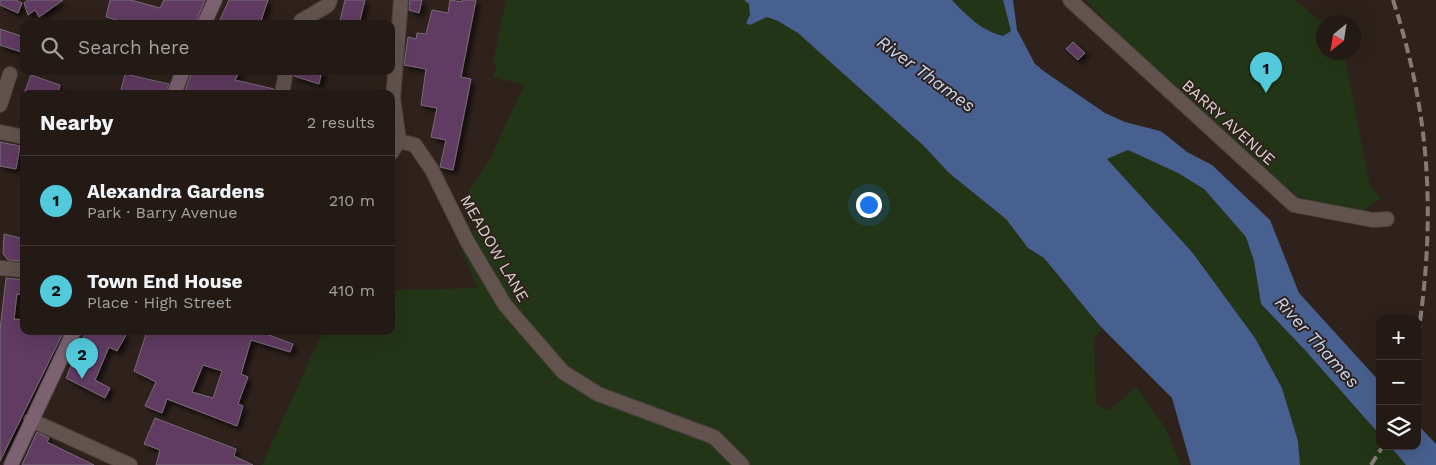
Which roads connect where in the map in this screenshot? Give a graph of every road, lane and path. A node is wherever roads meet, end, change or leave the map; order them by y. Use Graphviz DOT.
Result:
graph roads {
  1 [pos="215,0"];
  2 [pos="330,0"];
  3 [pos="400,0"];
  4 [pos="1070,0"];
  5 [pos="206,20"];
  6 [pos="303,20"];
  7 [pos="10,74"];
  8 [pos="181,75"];
  9 [pos="285,75"];
  10 [pos="176,90"];
  11 [pos="283,90"];
  12 [pos="394,90"];
  13 [pos="0,105"];
  14 [pos="395,107"];
  15 [pos="0,132"];
  16 [pos="20,136"];
  17 [pos="399,141"];
  18 [pos="395,147"];
  19 [pos="1387,219"];
  20 [pos="0,268"];
  21 [pos="20,270"];
  22 [pos="72,335"];
  23 [pos="31,420"];
  24 [pos="11,465"];
  25 [pos="130,465"];
  26 [pos="742,465"];
  1 -- 5 [label="main road"];
  2 -- 6 [label="street"];
  3 -- 12 [label="street"];
  4 -- 19 [label="street, BARRY AVENUE"];
  7 -- 13 [label="street"];
  8 -- 10 [label="main road"];
  9 -- 11 [label="street"];
  14 -- 17 [label="street"];
  15 -- 16 [label="street"];
  17 -- 18 [label="street"];
  17 -- 26 [label="street, MEADOW LANE"];
  20 -- 21 [label="street"];
  22 -- 23 [label="main road"];
  23 -- 24 [label="main road"];
  23 -- 25 [label="street"];
}
